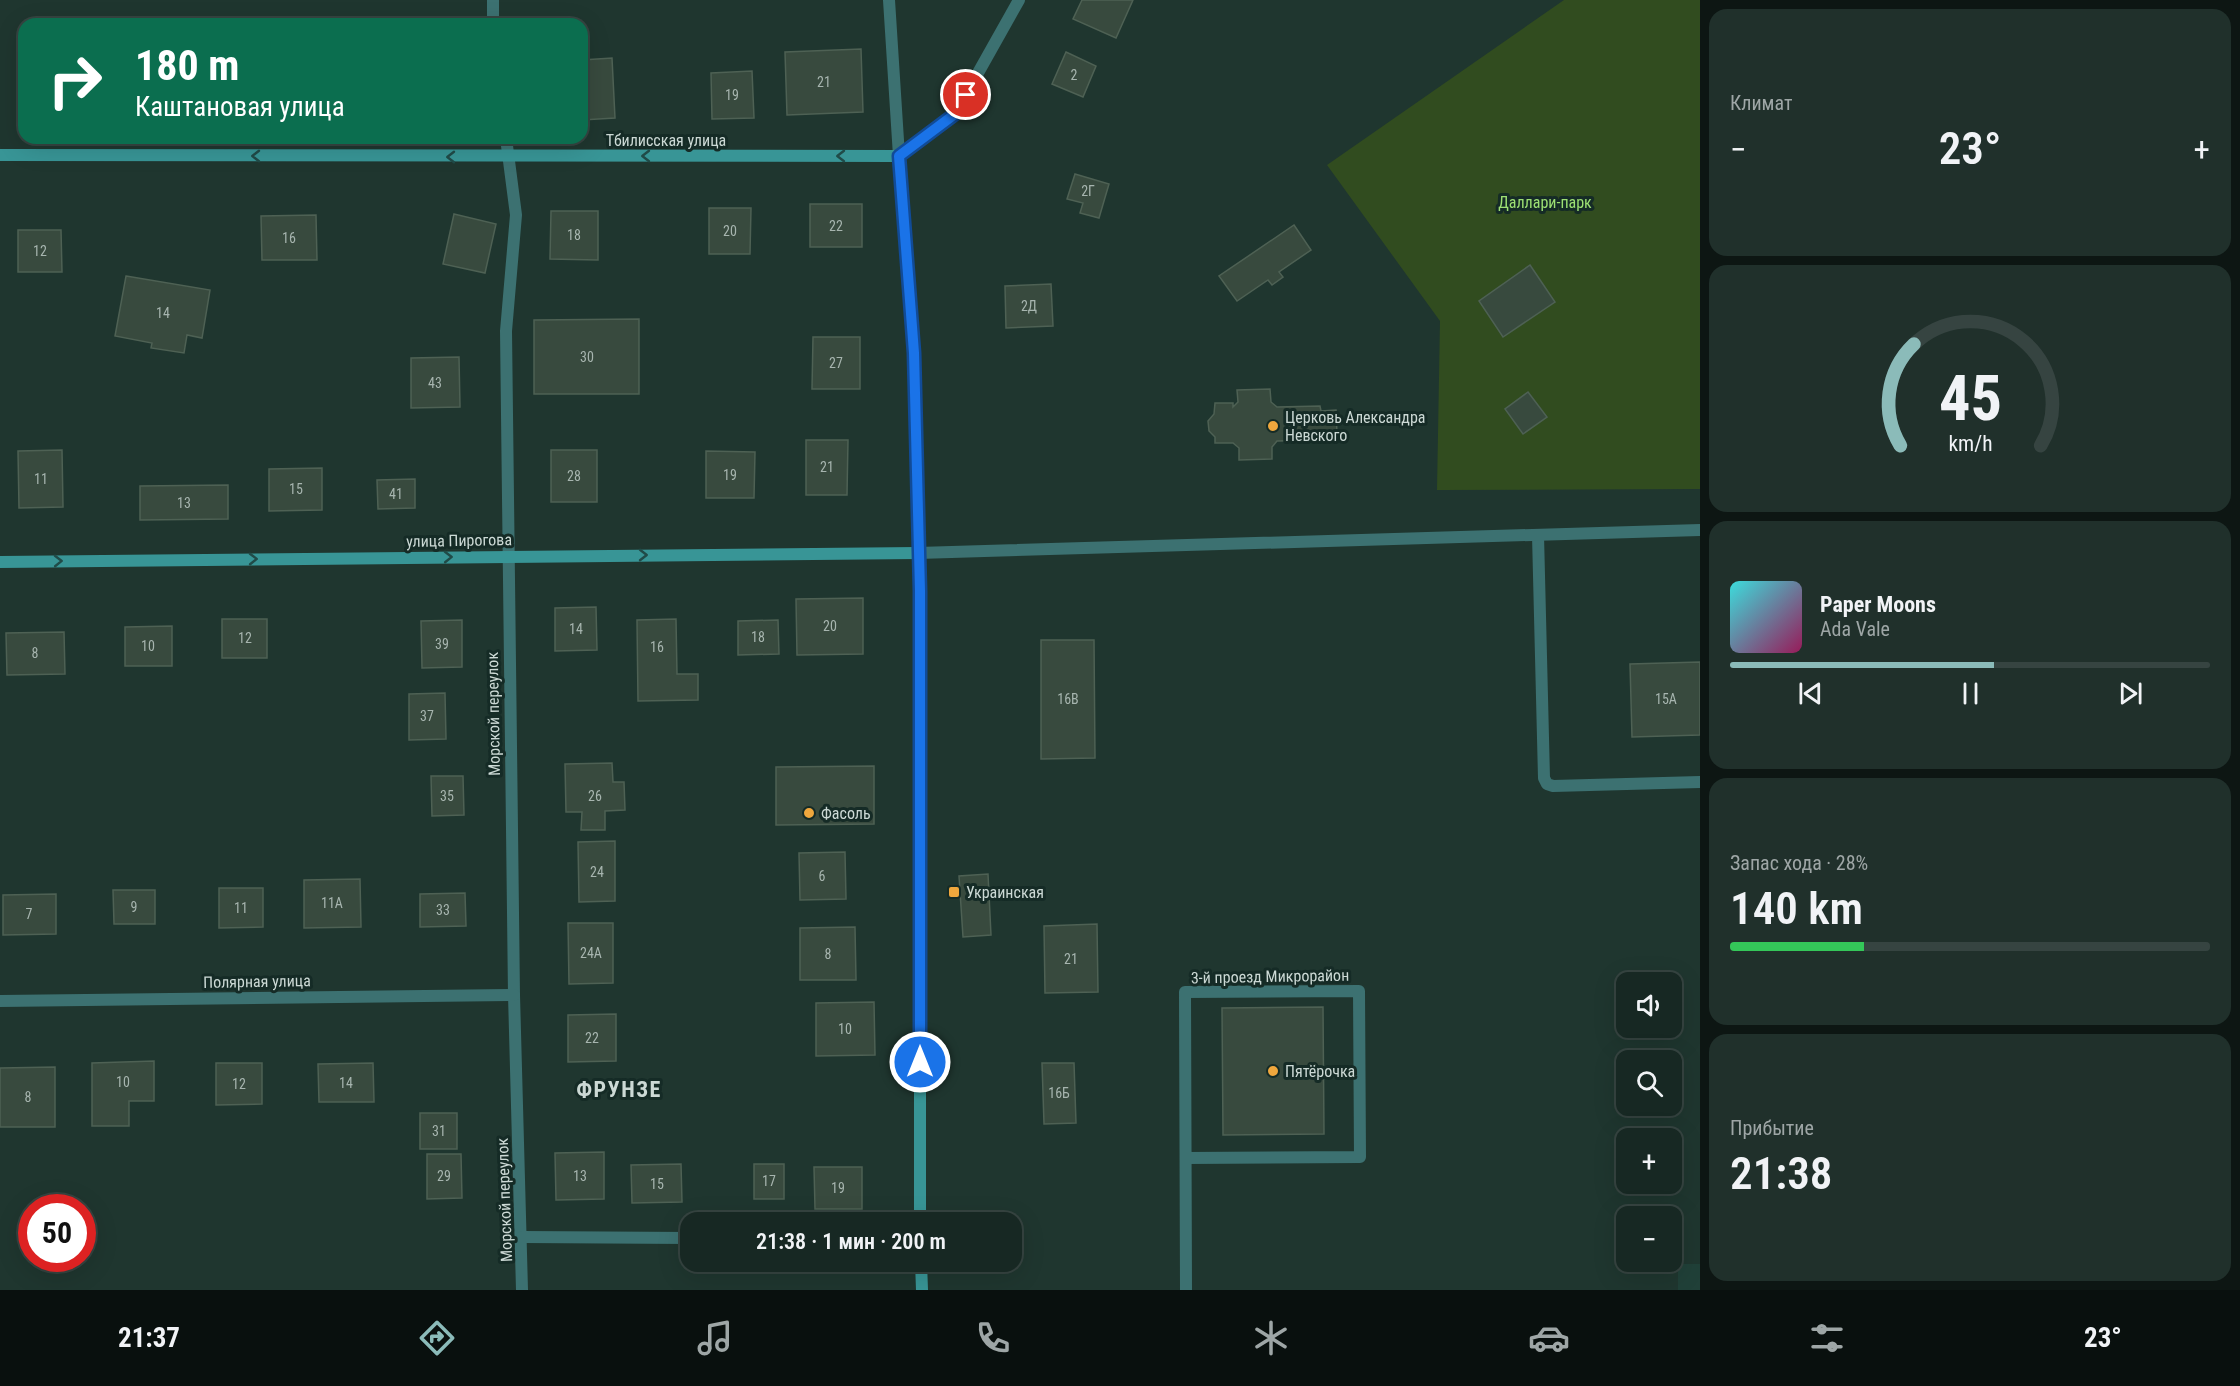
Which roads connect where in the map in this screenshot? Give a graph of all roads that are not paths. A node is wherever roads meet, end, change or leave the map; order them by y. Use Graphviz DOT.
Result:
graph roads {
  1 [pos="493,0"];
  2 [pos="889,0"];
  3 [pos="1018,0"];
  4 [pos="493,18"];
  5 [pos="507,144"];
  6 [pos="0,155"];
  7 [pos="899,156"];
  8 [pos="509,157"];
  9 [pos="1700,530"];
  10 [pos="1538,535"];
  11 [pos="918,553"];
  12 [pos="508,556"];
  13 [pos="0,562"];
  14 [pos="1700,782"];
  15 [pos="514,995"];
  16 [pos="0,1001"];
  17 [pos="1186,1158"];
  18 [pos="920,1212"];
  19 [pos="522,1237"];
  20 [pos="680,1238"];
  21 [pos="921,1272"];
  22 [pos="522,1290"];
  23 [pos="922,1290"];
  24 [pos="1186,1290"];
  1 -- 4 [label="street"];
  2 -- 7 [label="street"];
  3 -- 7 [label="street"];
  5 -- 8 [label="street, Морской переулок"];
  8 -- 6 [label="main road, Тбилисская улица, one-way"];
  7 -- 8 [label="main road, Тбилисская улица, one-way"];
  7 -- 11 [label="main road"];
  8 -- 12 [label="street, Морской переулок"];
  9 -- 10 [label="street"];
  10 -- 11 [label="street"];
  10 -- 14 [label="street"];
  12 -- 11 [label="main road, улица Пирогова, one-way"];
  11 -- 18 [label="main road"];
  13 -- 12 [label="main road, улица Пирогова, one-way"];
  12 -- 15 [label="street, Морской переулок"];
  15 -- 16 [label="street, Полярная улица"];
  15 -- 19 [label="street, Морской переулок"];
  17 -- 17 [label="street, 3-й проезд Микрорайон"];
  17 -- 24 [label="street, 3-й проезд Микрорайон"];
  19 -- 20 [label="street"];
  19 -- 22 [label="street, Морской переулок"];
  21 -- 23 [label="main road"];
}
